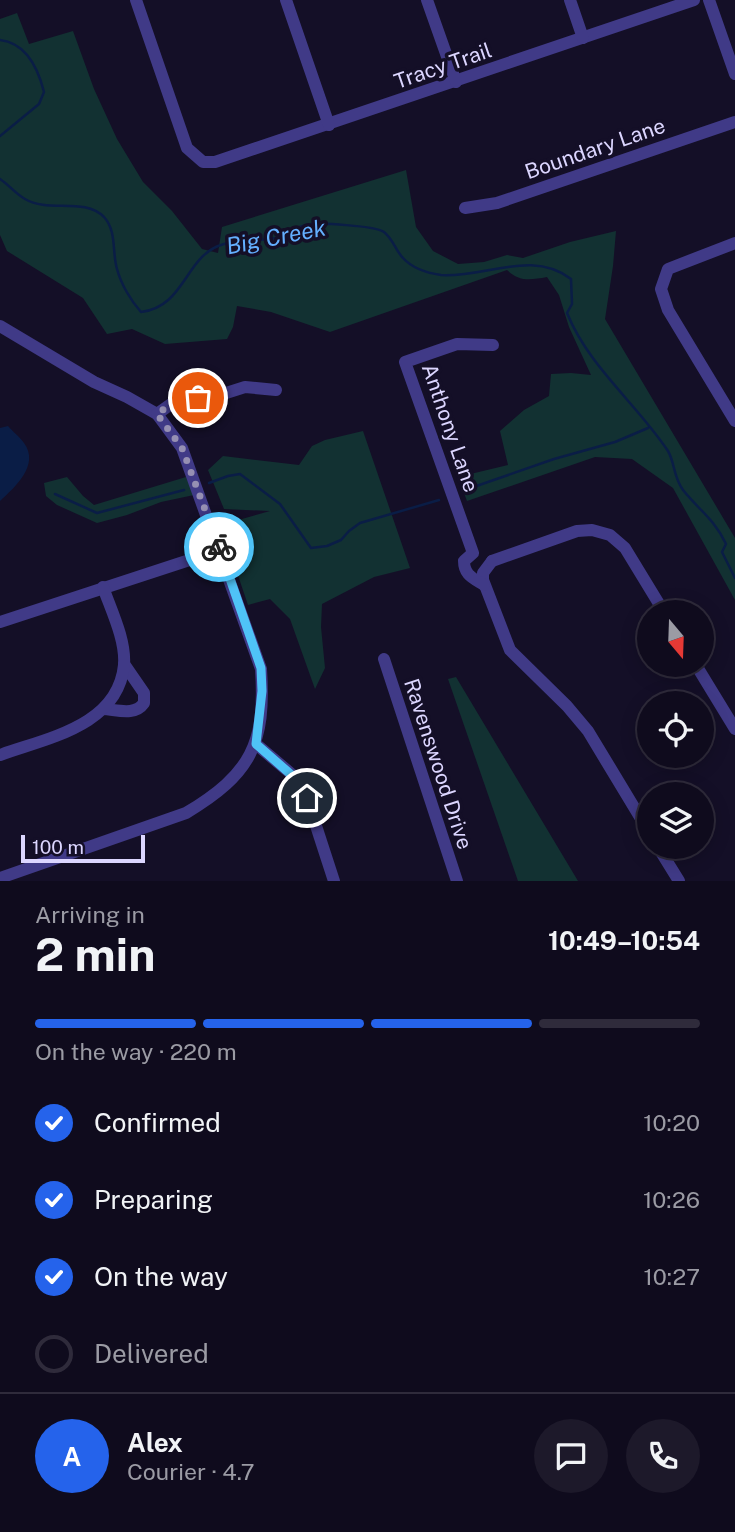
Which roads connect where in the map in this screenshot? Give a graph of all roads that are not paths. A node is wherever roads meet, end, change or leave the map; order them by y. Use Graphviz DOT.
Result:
graph roads {
  1 [pos="136,0"];
  2 [pos="286,0"];
  3 [pos="427,0"];
  4 [pos="570,0"];
  5 [pos="694,0"];
  6 [pos="709,0"];
  7 [pos="583,38"];
  8 [pos="735,75"];
  9 [pos="456,82"];
  10 [pos="735,122"];
  11 [pos="329,125"];
  12 [pos="465,208"];
  13 [pos="735,243"];
  14 [pos="0,326"];
  15 [pos="492,345"];
  16 [pos="276,390"];
  17 [pos="157,414"];
  18 [pos="735,421"];
  19 [pos="220,550"];
  20 [pos="473,552"];
  21 [pos="492,561"];
  22 [pos="484,585"];
  23 [pos="103,587"];
  24 [pos="657,600"];
  25 [pos="0,622"];
  26 [pos="384,659"];
  27 [pos="124,664"];
  28 [pos="703,677"];
  29 [pos="103,709"];
  30 [pos="735,729"];
  31 [pos="256,744"];
  32 [pos="0,755"];
  33 [pos="637,812"];
  34 [pos="666,859"];
  35 [pos="0,878"];
  36 [pos="334,881"];
  37 [pos="457,881"];
  38 [pos="679,881"];
  1 -- 11 [label="street, Tracy Trail"];
  2 -- 11 [label="street"];
  3 -- 9 [label="street"];
  4 -- 7 [label="street"];
  5 -- 7 [label="street, Tracy Trail"];
  6 -- 8 [label="street"];
  7 -- 9 [label="street, Tracy Trail"];
  9 -- 11 [label="street, Tracy Trail"];
  10 -- 12 [label="street, Boundary Lane"];
  13 -- 18 [label="street"];
  14 -- 17 [label="street"];
  15 -- 20 [label="street, Anthony Lane"];
  16 -- 17 [label="street"];
  17 -- 19 [label="street"];
  19 -- 23 [label="street"];
  19 -- 31 [label="street"];
  20 -- 21 [label="street"];
  20 -- 22 [label="street, Anthony Lane"];
  21 -- 22 [label="street"];
  21 -- 24 [label="street"];
  22 -- 33 [label="street, Anthony Lane"];
  23 -- 25 [label="street"];
  23 -- 27 [label="street"];
  26 -- 37 [label="street, Ravenswood Drive"];
  27 -- 29 [label="street"];
  27 -- 29 [label="street"];
  28 -- 30 [label="street"];
  29 -- 32 [label="street"];
  31 -- 35 [label="street"];
  31 -- 36 [label="street"];
  34 -- 38 [label="street"];
}
